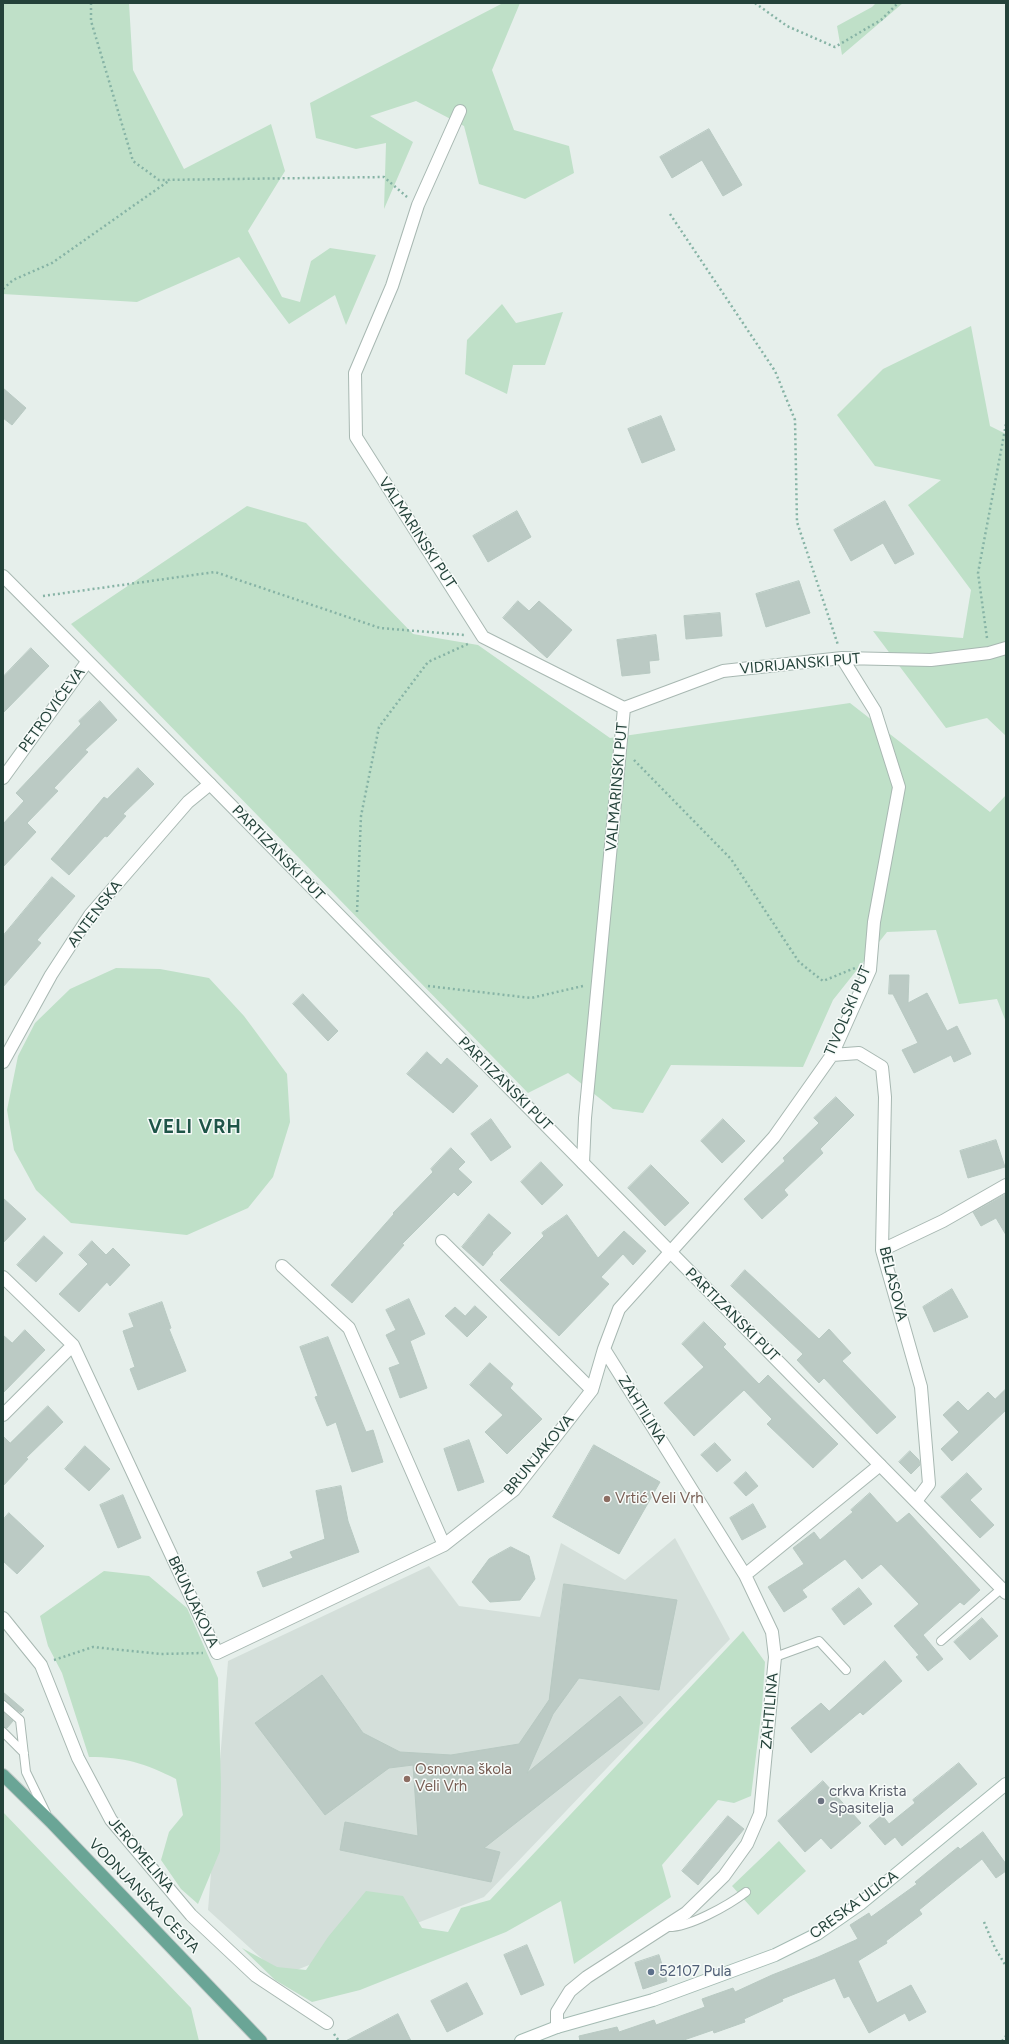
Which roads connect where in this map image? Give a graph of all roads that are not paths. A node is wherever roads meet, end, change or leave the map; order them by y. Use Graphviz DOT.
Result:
graph roads {
  1 [pos="460,111"];
  2 [pos="3,576"];
  3 [pos="1006,648"];
  4 [pos="842,658"];
  5 [pos="87,662"];
  6 [pos="624,708"];
  7 [pos="3,778"];
  8 [pos="210,784"];
  9 [pos="832,1055"];
  10 [pos="3,1062"];
  11 [pos="583,1163"];
  12 [pos="1006,1185"];
  13 [pos="442,1241"];
  14 [pos="882,1250"];
  15 [pos="670,1252"];
  16 [pos="282,1266"];
  17 [pos="3,1277"];
  18 [pos="73,1344"];
  19 [pos="604,1349"];
  20 [pos="592,1390"];
  21 [pos="3,1416"];
  22 [pos="880,1465"];
  23 [pos="916,1501"];
  24 [pos="444,1545"];
  25 [pos="745,1575"];
  26 [pos="1004,1591"];
  27 [pos="3,1618"];
  28 [pos="941,1641"];
  29 [pos="775,1657"];
  30 [pos="846,1670"];
  31 [pos="3,1705"];
  32 [pos="3,1732"];
  33 [pos="24,1753"];
  34 [pos="3,1775"];
  35 [pos="1006,1784"];
  36 [pos="52,1823"];
  37 [pos="746,1892"];
  38 [pos="666,1928"];
  39 [pos="327,2023"];
  40 [pos="557,2027"];
  41 [pos="261,2041"];
  42 [pos="522,2041"];
  1 -- 6 [label="street, VALMARINSKI PUT"];
  2 -- 5 [label="street, PARTIZANSKI PUT"];
  3 -- 4 [label="street, VIDRIJANSKI PUT"];
  4 -- 6 [label="street, VIDRIJANSKI PUT"];
  4 -- 9 [label="street, TIVOLSKI PUT"];
  5 -- 7 [label="street, PETROVIĆEVA"];
  5 -- 8 [label="street, PARTIZANSKI PUT"];
  6 -- 11 [label="street, VALMARINSKI PUT"];
  8 -- 10 [label="street, ANTENSKA"];
  8 -- 11 [label="street, PARTIZANSKI PUT"];
  9 -- 14 [label="street, BELASOVA"];
  9 -- 15 [label="street, TIVOLSKI PUT"];
  11 -- 15 [label="street, PARTIZANSKI PUT"];
  12 -- 14 [label="street"];
  13 -- 20 [label="street"];
  14 -- 23 [label="street, BELASOVA"];
  15 -- 19 [label="street, BRUNJAKOVA"];
  15 -- 22 [label="street, PARTIZANSKI PUT"];
  16 -- 24 [label="street"];
  17 -- 18 [label="street"];
  18 -- 21 [label="street"];
  18 -- 24 [label="street, BRUNJAKOVA"];
  19 -- 20 [label="street, BRUNJAKOVA"];
  19 -- 25 [label="street, ZAHTILINA"];
  20 -- 24 [label="street, BRUNJAKOVA"];
  22 -- 23 [label="street, PARTIZANSKI PUT"];
  22 -- 25 [label="street"];
  23 -- 26 [label="street, PARTIZANSKI PUT"];
  25 -- 29 [label="street, ZAHTILINA"];
  26 -- 28 [label="lane"];
  27 -- 39 [label="street, JEROMELINA"];
  29 -- 30 [label="lane"];
  29 -- 38 [label="street, ZAHTILINA"];
  31 -- 33 [label="lane"];
  32 -- 33 [label="lane"];
  33 -- 36 [label="lane"];
  34 -- 36 [label="main road, VODNJANSKA CESTA"];
  35 -- 40 [label="street, CRESKA ULICA"];
  36 -- 41 [label="main road, VODNJANSKA CESTA"];
  37 -- 38 [label="lane"];
  38 -- 40 [label="street, ZAHTILINA"];
  40 -- 42 [label="street, CRESKA ULICA"];
}
